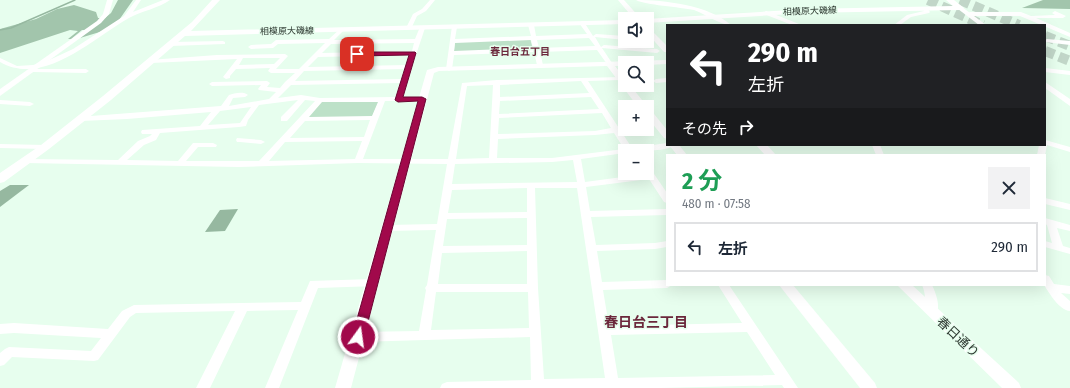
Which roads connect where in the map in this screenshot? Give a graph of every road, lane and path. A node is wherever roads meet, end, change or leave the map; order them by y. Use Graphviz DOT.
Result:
graph roads {
  1 [pos="110,0"];
  2 [pos="139,0"];
  3 [pos="168,0"];
  4 [pos="216,0"];
  5 [pos="434,0"];
  6 [pos="621,0"];
  7 [pos="638,0"];
  8 [pos="950,0"];
  9 [pos="924,8"];
  10 [pos="960,8"];
  11 [pos="1027,9"];
  12 [pos="632,12"];
  13 [pos="1055,13"];
  14 [pos="766,14"];
  15 [pos="970,14"];
  16 [pos="1021,14"];
  17 [pos="126,17"];
  18 [pos="717,17"];
  19 [pos="1030,17"];
  20 [pos="654,21"];
  21 [pos="618,22"];
  22 [pos="582,23"];
  23 [pos="727,24"];
  24 [pos="794,24"];
  25 [pos="898,24"];
  26 [pos="982,24"];
  27 [pos="1046,24"];
  28 [pos="1046,24"];
  29 [pos="531,25"];
  30 [pos="454,27"];
  31 [pos="409,28"];
  32 [pos="422,28"];
  33 [pos="342,30"];
  34 [pos="1046,31"];
  35 [pos="1061,31"];
  36 [pos="1070,31"];
  37 [pos="184,34"];
  38 [pos="1070,35"];
  39 [pos="593,36"];
  40 [pos="654,36"];
  41 [pos="533,38"];
  42 [pos="618,38"];
  43 [pos="417,41"];
  44 [pos="452,41"];
  45 [pos="1047,41"];
  46 [pos="329,42"];
  47 [pos="223,43"];
  48 [pos="1070,43"];
  49 [pos="171,44"];
  50 [pos="250,47"];
  51 [pos="601,48"];
  52 [pos="666,49"];
  53 [pos="536,50"];
  54 [pos="657,51"];
  55 [pos="413,53"];
  56 [pos="451,53"];
  57 [pos="315,55"];
  58 [pos="242,56"];
  59 [pos="0,60"];
  60 [pos="151,61"];
  61 [pos="666,62"];
  62 [pos="609,63"];
  63 [pos="540,65"];
  64 [pos="276,66"];
  65 [pos="234,67"];
  66 [pos="409,67"];
  67 [pos="34,69"];
  68 [pos="449,69"];
  69 [pos="301,70"];
  70 [pos="1046,70"];
  71 [pos="86,72"];
  72 [pos="1070,73"];
  73 [pos="618,74"];
  74 [pos="226,77"];
  75 [pos="583,79"];
  76 [pos="666,80"];
  77 [pos="405,81"];
  78 [pos="656,81"];
  79 [pos="497,82"];
  80 [pos="618,82"];
  81 [pos="287,83"];
  82 [pos="212,84"];
  83 [pos="1046,85"];
  84 [pos="281,90"];
  85 [pos="632,92"];
  86 [pos="0,93"];
  87 [pos="245,95"];
  88 [pos="593,95"];
  89 [pos="220,96"];
  90 [pos="231,96"];
  91 [pos="304,97"];
  92 [pos="422,99"];
  93 [pos="496,99"];
  94 [pos="320,100"];
  95 [pos="382,100"];
  96 [pos="398,100"];
  97 [pos="638,100"];
  98 [pos="271,101"];
  99 [pos="0,102"];
  100 [pos="27,102"];
  101 [pos="1070,103"];
  102 [pos="256,105"];
  103 [pos="221,109"];
  104 [pos="604,111"];
  105 [pos="496,116"];
  106 [pos="284,118"];
  107 [pos="374,118"];
  108 [pos="302,119"];
  109 [pos="81,120"];
  110 [pos="654,120"];
  111 [pos="202,128"];
  112 [pos="617,130"];
  113 [pos="145,132"];
  114 [pos="157,132"];
  115 [pos="666,135"];
  116 [pos="494,137"];
  117 [pos="366,139"];
  118 [pos="240,140"];
  119 [pos="284,140"];
  120 [pos="261,142"];
  121 [pos="1046,142"];
  122 [pos="210,144"];
  123 [pos="626,144"];
  124 [pos="0,146"];
  125 [pos="666,146"];
  126 [pos="675,146"];
  127 [pos="762,146"];
  128 [pos="45,147"];
  129 [pos="654,147"];
  130 [pos="1070,150"];
  131 [pos="618,152"];
  132 [pos="681,154"];
  133 [pos="770,154"];
  134 [pos="577,157"];
  135 [pos="25,161"];
  136 [pos="406,161"];
  137 [pos="451,161"];
  138 [pos="493,161"];
  139 [pos="120,162"];
  140 [pos="358,162"];
  141 [pos="180,163"];
  142 [pos="262,164"];
  143 [pos="0,179"];
  144 [pos="618,179"];
  145 [pos="654,180"];
  146 [pos="582,185"];
  147 [pos="531,186"];
  148 [pos="447,187"];
  149 [pos="666,198"];
  150 [pos="1046,201"];
  151 [pos="1070,207"];
  152 [pos="666,212"];
  153 [pos="586,214"];
  154 [pos="531,215"];
  155 [pos="442,216"];
  156 [pos="1048,222"];
  157 [pos="440,227"];
  158 [pos="387,228"];
  159 [pos="1070,228"];
  160 [pos="666,244"];
  161 [pos="1046,244"];
  162 [pos="1058,247"];
  163 [pos="532,248"];
  164 [pos="592,248"];
  165 [pos="437,250"];
  166 [pos="1070,251"];
  167 [pos="372,283"];
  168 [pos="1048,283"];
  169 [pos="666,284"];
  170 [pos="598,286"];
  171 [pos="724,286"];
  172 [pos="787,286"];
  173 [pos="905,286"];
  174 [pos="927,286"];
  175 [pos="430,288"];
  176 [pos="533,288"];
  177 [pos="1070,290"];
  178 [pos="304,306"];
  179 [pos="243,307"];
  180 [pos="1069,307"];
  181 [pos="932,312"];
  182 [pos="751,327"];
  183 [pos="0,329"];
  184 [pos="605,331"];
  185 [pos="536,332"];
  186 [pos="111,334"];
  187 [pos="424,335"];
  188 [pos="358,337"];
  189 [pos="0,361"];
  190 [pos="789,384"];
  191 [pos="538,385"];
  192 [pos="613,386"];
  193 [pos="483,387"];
  194 [pos="203,388"];
  195 [pos="272,388"];
  196 [pos="343,388"];
  197 [pos="448,388"];
  198 [pos="869,388"];
  199 [pos="1013,388"];
  1 -- 67 [label="street"];
  2 -- 17 [label="street"];
  3 -- 17 [label="street"];
  4 -- 37 [label="main road"];
  5 -- 31 [label="street"];
  6 -- 12 [label="street"];
  7 -- 18 [label="street"];
  8 -- 10 [label="main road"];
  9 -- 10 [label="main road, 相模原大磯線"];
  9 -- 14 [label="main road, 相模原大磯線"];
  9 -- 25 [label="street"];
  10 -- 15 [label="street"];
  11 -- 16 [label="street"];
  13 -- 19 [label="street"];
  14 -- 18 [label="main road, 相模原大磯線"];
  14 -- 24 [label="street"];
  15 -- 16 [label="street"];
  15 -- 26 [label="street"];
  16 -- 19 [label="street"];
  17 -- 67 [label="street"];
  18 -- 20 [label="main road, 相模原大磯線"];
  18 -- 23 [label="street"];
  19 -- 28 [label="street"];
  21 -- 22 [label="main road, 相模原大磯線"];
  22 -- 29 [label="main road, 相模原大磯線"];
  22 -- 39 [label="street"];
  27 -- 35 [label="street"];
  29 -- 30 [label="main road, 相模原大磯線"];
  29 -- 41 [label="street"];
  30 -- 32 [label="main road, 相模原大磯線"];
  30 -- 44 [label="street"];
  31 -- 32 [label="main road, 相模原大磯線"];
  31 -- 33 [label="main road, 相模原大磯線"];
  32 -- 43 [label="street"];
  33 -- 37 [label="main road, 相模原大磯線"];
  33 -- 46 [label="street"];
  34 -- 35 [label="street"];
  35 -- 36 [label="street"];
  35 -- 38 [label="street"];
  37 -- 49 [label="main road"];
  39 -- 41 [label="street"];
  39 -- 42 [label="street"];
  39 -- 51 [label="street"];
  40 -- 52 [label="street"];
  41 -- 44 [label="street"];
  41 -- 53 [label="street"];
  43 -- 46 [label="street"];
  43 -- 55 [label="street"];
  44 -- 56 [label="street"];
  45 -- 48 [label="street"];
  46 -- 50 [label="street"];
  46 -- 57 [label="street"];
  47 -- 49 [label="street"];
  49 -- 60 [label="main road"];
  51 -- 53 [label="street"];
  51 -- 54 [label="street"];
  51 -- 62 [label="street"];
  53 -- 56 [label="street"];
  53 -- 63 [label="street"];
  55 -- 57 [label="street"];
  55 -- 66 [label="street"];
  56 -- 68 [label="street"];
  57 -- 69 [label="street"];
  58 -- 60 [label="street"];
  58 -- 64 [label="street"];
  58 -- 65 [label="street"];
  59 -- 67 [label="street"];
  60 -- 109 [label="main road"];
  61 -- 62 [label="street"];
  62 -- 63 [label="street"];
  62 -- 73 [label="street"];
  63 -- 68 [label="street"];
  64 -- 65 [label="street"];
  64 -- 69 [label="street"];
  65 -- 74 [label="street"];
  66 -- 69 [label="street"];
  66 -- 77 [label="street"];
  67 -- 71 [label="street"];
  67 -- 86 [label="street"];
  68 -- 92 [label="street"];
  69 -- 81 [label="street"];
  70 -- 72 [label="street"];
  75 -- 79 [label="street"];
  75 -- 80 [label="street"];
  75 -- 88 [label="street"];
  76 -- 78 [label="street"];
  77 -- 81 [label="street"];
  77 -- 96 [label="street"];
  79 -- 93 [label="street"];
  79 -- 137 [label="street"];
  81 -- 84 [label="street"];
  82 -- 84 [label="street"];
  83 -- 101 [label="street"];
  84 -- 98 [label="street"];
  85 -- 97 [label="street"];
  87 -- 90 [label="street"];
  88 -- 93 [label="street"];
  88 -- 104 [label="street"];
  89 -- 90 [label="street"];
  90 -- 103 [label="street"];
  91 -- 94 [label="street"];
  91 -- 98 [label="street"];
  91 -- 106 [label="street"];
  92 -- 96 [label="street"];
  92 -- 136 [label="street"];
  93 -- 105 [label="street"];
  94 -- 95 [label="street"];
  94 -- 108 [label="street"];
  95 -- 96 [label="street"];
  95 -- 107 [label="street"];
  98 -- 102 [label="street"];
  99 -- 100 [label="street"];
  102 -- 103 [label="street"];
  102 -- 111 [label="street"];
  103 -- 109 [label="street"];
  103 -- 111 [label="street"];
  104 -- 105 [label="street"];
  104 -- 112 [label="street"];
  105 -- 116 [label="street"];
  107 -- 108 [label="street"];
  107 -- 117 [label="street"];
  108 -- 119 [label="street"];
  109 -- 128 [label="main road"];
  110 -- 115 [label="street"];
  111 -- 114 [label="street"];
  112 -- 116 [label="street"];
  112 -- 123 [label="street"];
  113 -- 114 [label="street"];
  114 -- 139 [label="street"];
  116 -- 138 [label="street"];
  117 -- 119 [label="street"];
  117 -- 140 [label="street"];
  118 -- 120 [label="street"];
  119 -- 142 [label="street"];
  121 -- 130 [label="street"];
  122 -- 141 [label="street"];
  124 -- 128 [label="street"];
  125 -- 129 [label="street"];
  126 -- 132 [label="street"];
  127 -- 133 [label="street"];
  128 -- 135 [label="main road"];
  131 -- 134 [label="street"];
  134 -- 138 [label="street"];
  134 -- 146 [label="street"];
  135 -- 139 [label="street"];
  135 -- 143 [label="main road"];
  136 -- 137 [label="street"];
  136 -- 140 [label="street"];
  136 -- 158 [label="street"];
  137 -- 138 [label="street"];
  137 -- 148 [label="street"];
  139 -- 141 [label="street"];
  140 -- 142 [label="street"];
  141 -- 142 [label="street"];
  144 -- 146 [label="street"];
  145 -- 149 [label="street"];
  146 -- 147 [label="street"];
  146 -- 153 [label="street"];
  147 -- 148 [label="street"];
  147 -- 154 [label="street"];
  148 -- 155 [label="street"];
  150 -- 151 [label="street"];
  152 -- 153 [label="street"];
  153 -- 164 [label="street"];
  154 -- 155 [label="street"];
  154 -- 163 [label="street"];
  155 -- 157 [label="street"];
  156 -- 159 [label="street"];
  156 -- 162 [label="street"];
  157 -- 158 [label="street"];
  157 -- 165 [label="street"];
  158 -- 167 [label="street"];
  160 -- 164 [label="street"];
  161 -- 162 [label="street"];
  162 -- 166 [label="street"];
  163 -- 165 [label="street"];
  163 -- 176 [label="street"];
  164 -- 170 [label="street"];
  165 -- 175 [label="street"];
  167 -- 178 [label="street"];
  167 -- 188 [label="street"];
  168 -- 177 [label="street"];
  168 -- 180 [label="street"];
  169 -- 170 [label="street"];
  170 -- 184 [label="street"];
  171 -- 182 [label="street"];
  172 -- 198 [label="street"];
  173 -- 181 [label="street, 春日通り"];
  174 -- 181 [label="street"];
  175 -- 176 [label="street"];
  175 -- 187 [label="street"];
  176 -- 185 [label="street"];
  178 -- 179 [label="street"];
  178 -- 195 [label="street"];
  179 -- 186 [label="street"];
  179 -- 194 [label="street"];
  181 -- 199 [label="street, 春日通り"];
  182 -- 184 [label="street"];
  182 -- 190 [label="street"];
  183 -- 186 [label="street"];
  184 -- 192 [label="street"];
  185 -- 187 [label="street"];
  185 -- 191 [label="street"];
  186 -- 189 [label="street"];
  187 -- 188 [label="street"];
  188 -- 196 [label="street"];
  190 -- 192 [label="street"];
  191 -- 192 [label="street"];
  191 -- 193 [label="street"];
  193 -- 197 [label="street"];
}
